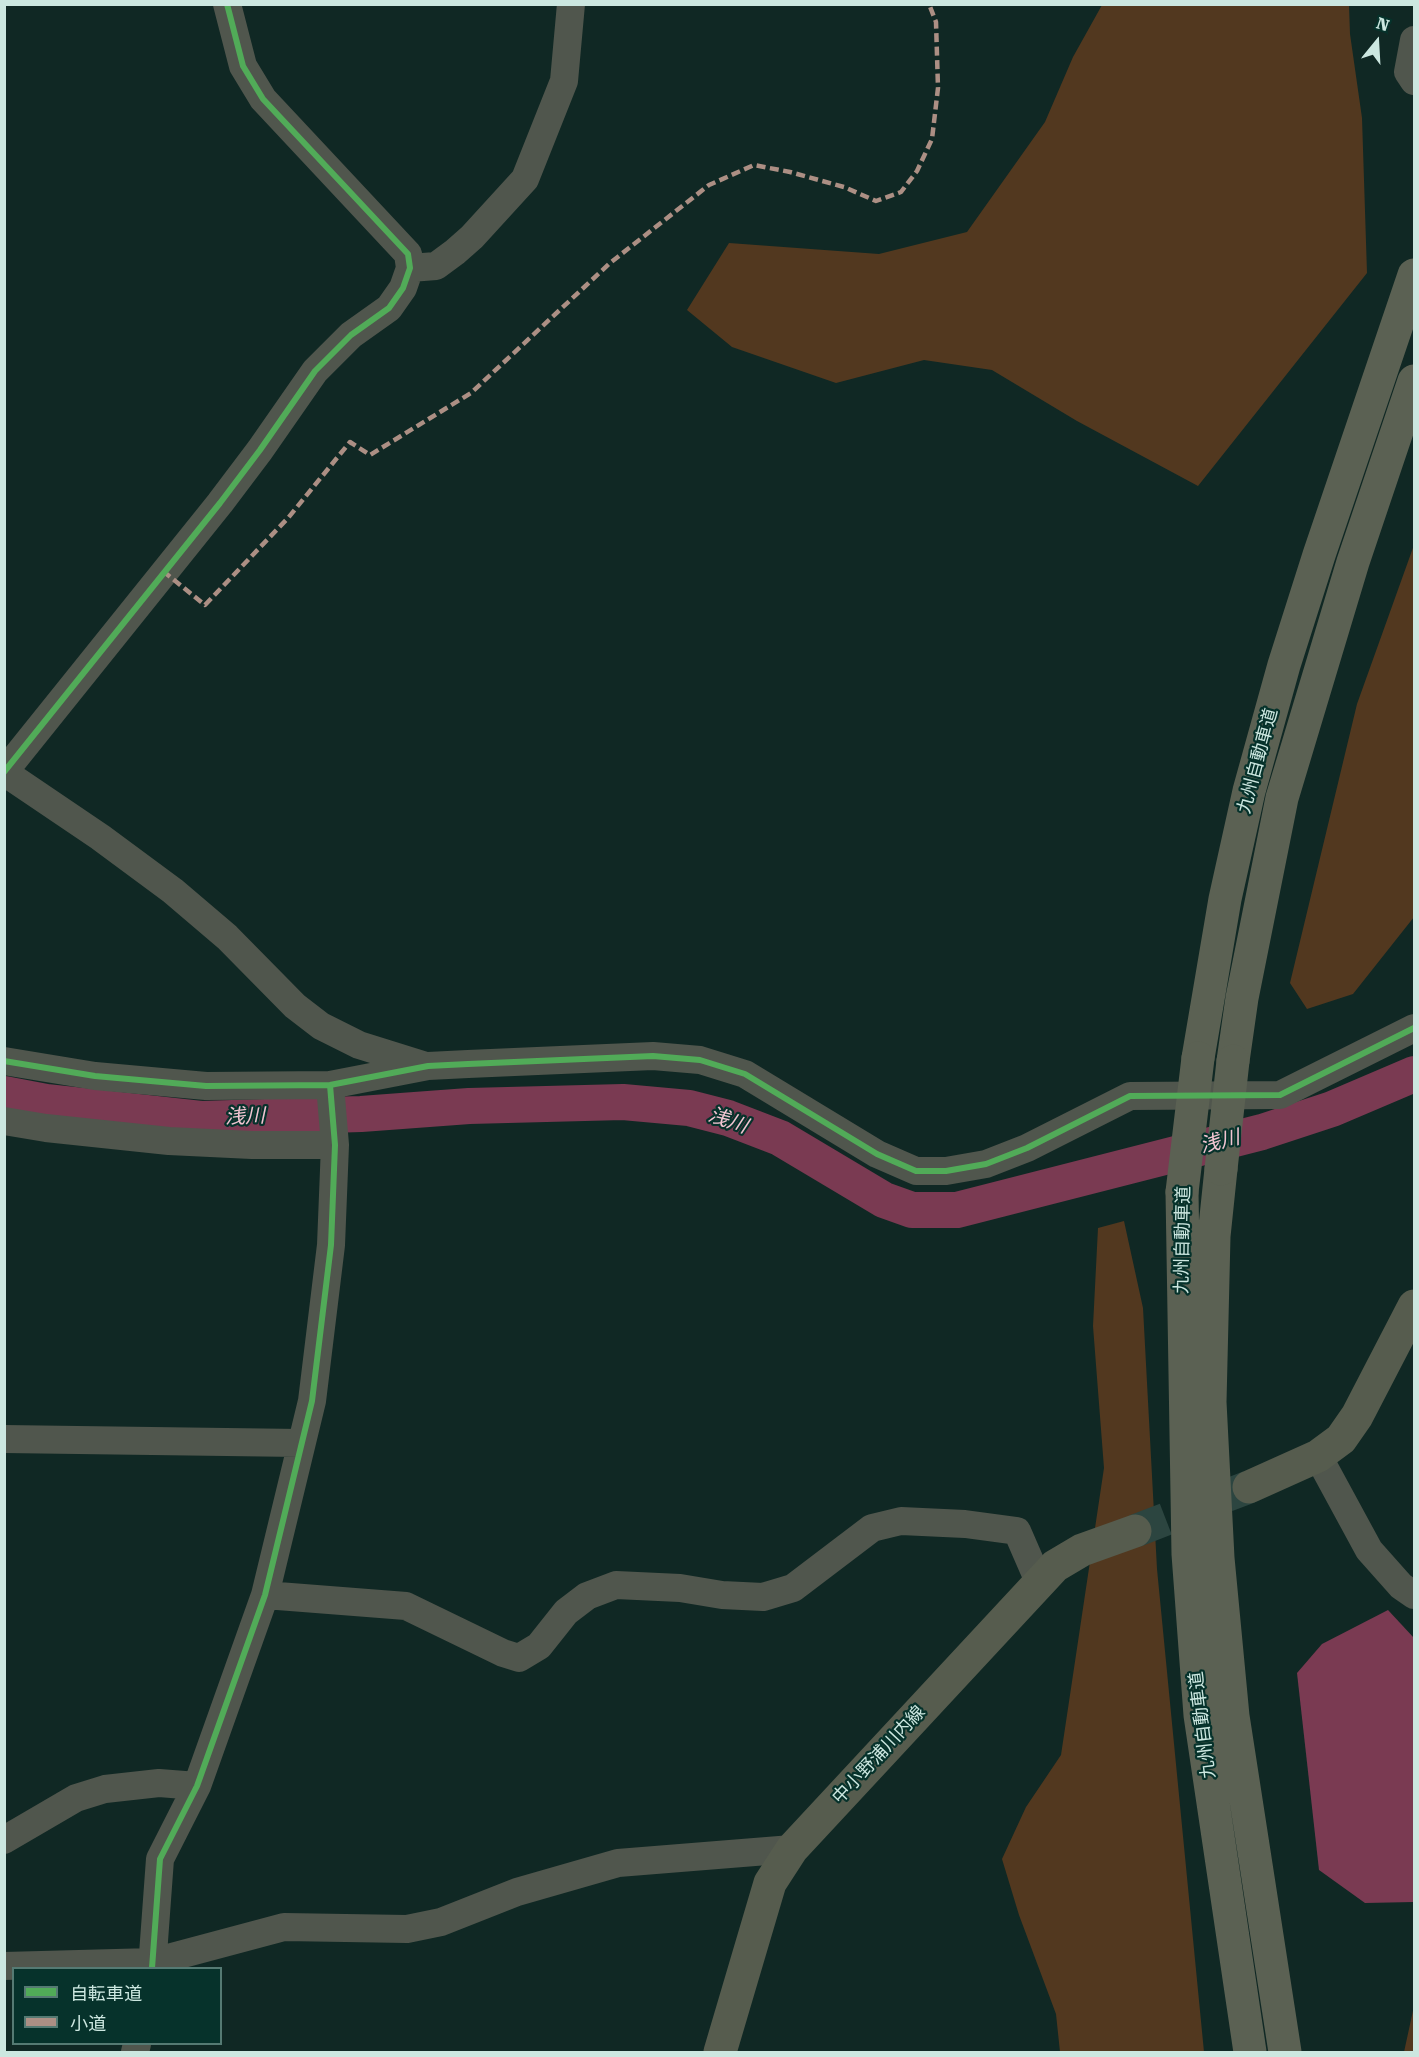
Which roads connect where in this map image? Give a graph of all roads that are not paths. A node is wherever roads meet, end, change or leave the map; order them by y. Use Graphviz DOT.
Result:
graph roads {
  1 [pos="226,4"];
  2 [pos="571,4"];
  3 [pos="1414,40"];
  4 [pos="1414,81"];
  5 [pos="410,268"];
  6 [pos="1414,275"];
  7 [pos="1414,381"];
  8 [pos="4,772"];
  9 [pos="1414,1028"];
  10 [pos="4,1061"];
  11 [pos="428,1066"];
  12 [pos="330,1091"];
  13 [pos="4,1121"];
  14 [pos="335,1140"];
  15 [pos="1414,1306"];
  16 [pos="4,1439"];
  17 [pos="300,1443"];
  18 [pos="1318,1456"];
  19 [pos="1249,1487"];
  20 [pos="1135,1531"];
  21 [pos="1040,1584"];
  22 [pos="265,1594"];
  23 [pos="1414,1595"];
  24 [pos="198,1786"];
  25 [pos="4,1840"];
  26 [pos="792,1849"];
  27 [pos="152,1965"];
  28 [pos="4,1966"];
  29 [pos="720,2052"];
  30 [pos="1250,2052"];
  31 [pos="1285,2052"];
  1 -- 5 [label="street"];
  2 -- 5 [label="street"];
  3 -- 4 [label="street"];
  5 -- 8 [label="street"];
  6 -- 30 [label="highway, 九州自動車道, bridge"];
  7 -- 31 [label="highway, 九州自動車道, bridge"];
  8 -- 11 [label="street"];
  9 -- 11 [label="street"];
  10 -- 12 [label="street"];
  11 -- 12 [label="street"];
  12 -- 14 [label="street"];
  13 -- 14 [label="street"];
  14 -- 17 [label="street"];
  15 -- 18 [label="main road"];
  16 -- 17 [label="street"];
  17 -- 22 [label="street"];
  18 -- 19 [label="main road"];
  18 -- 23 [label="street"];
  20 -- 21 [label="main road, 中小野浦川内線"];
  21 -- 22 [label="street"];
  21 -- 26 [label="main road, 中小野浦川内線"];
  22 -- 24 [label="street"];
  24 -- 25 [label="street"];
  24 -- 27 [label="street"];
  26 -- 27 [label="street"];
  26 -- 29 [label="main road, 中小野浦川内線"];
  27 -- 28 [label="street"];
}
